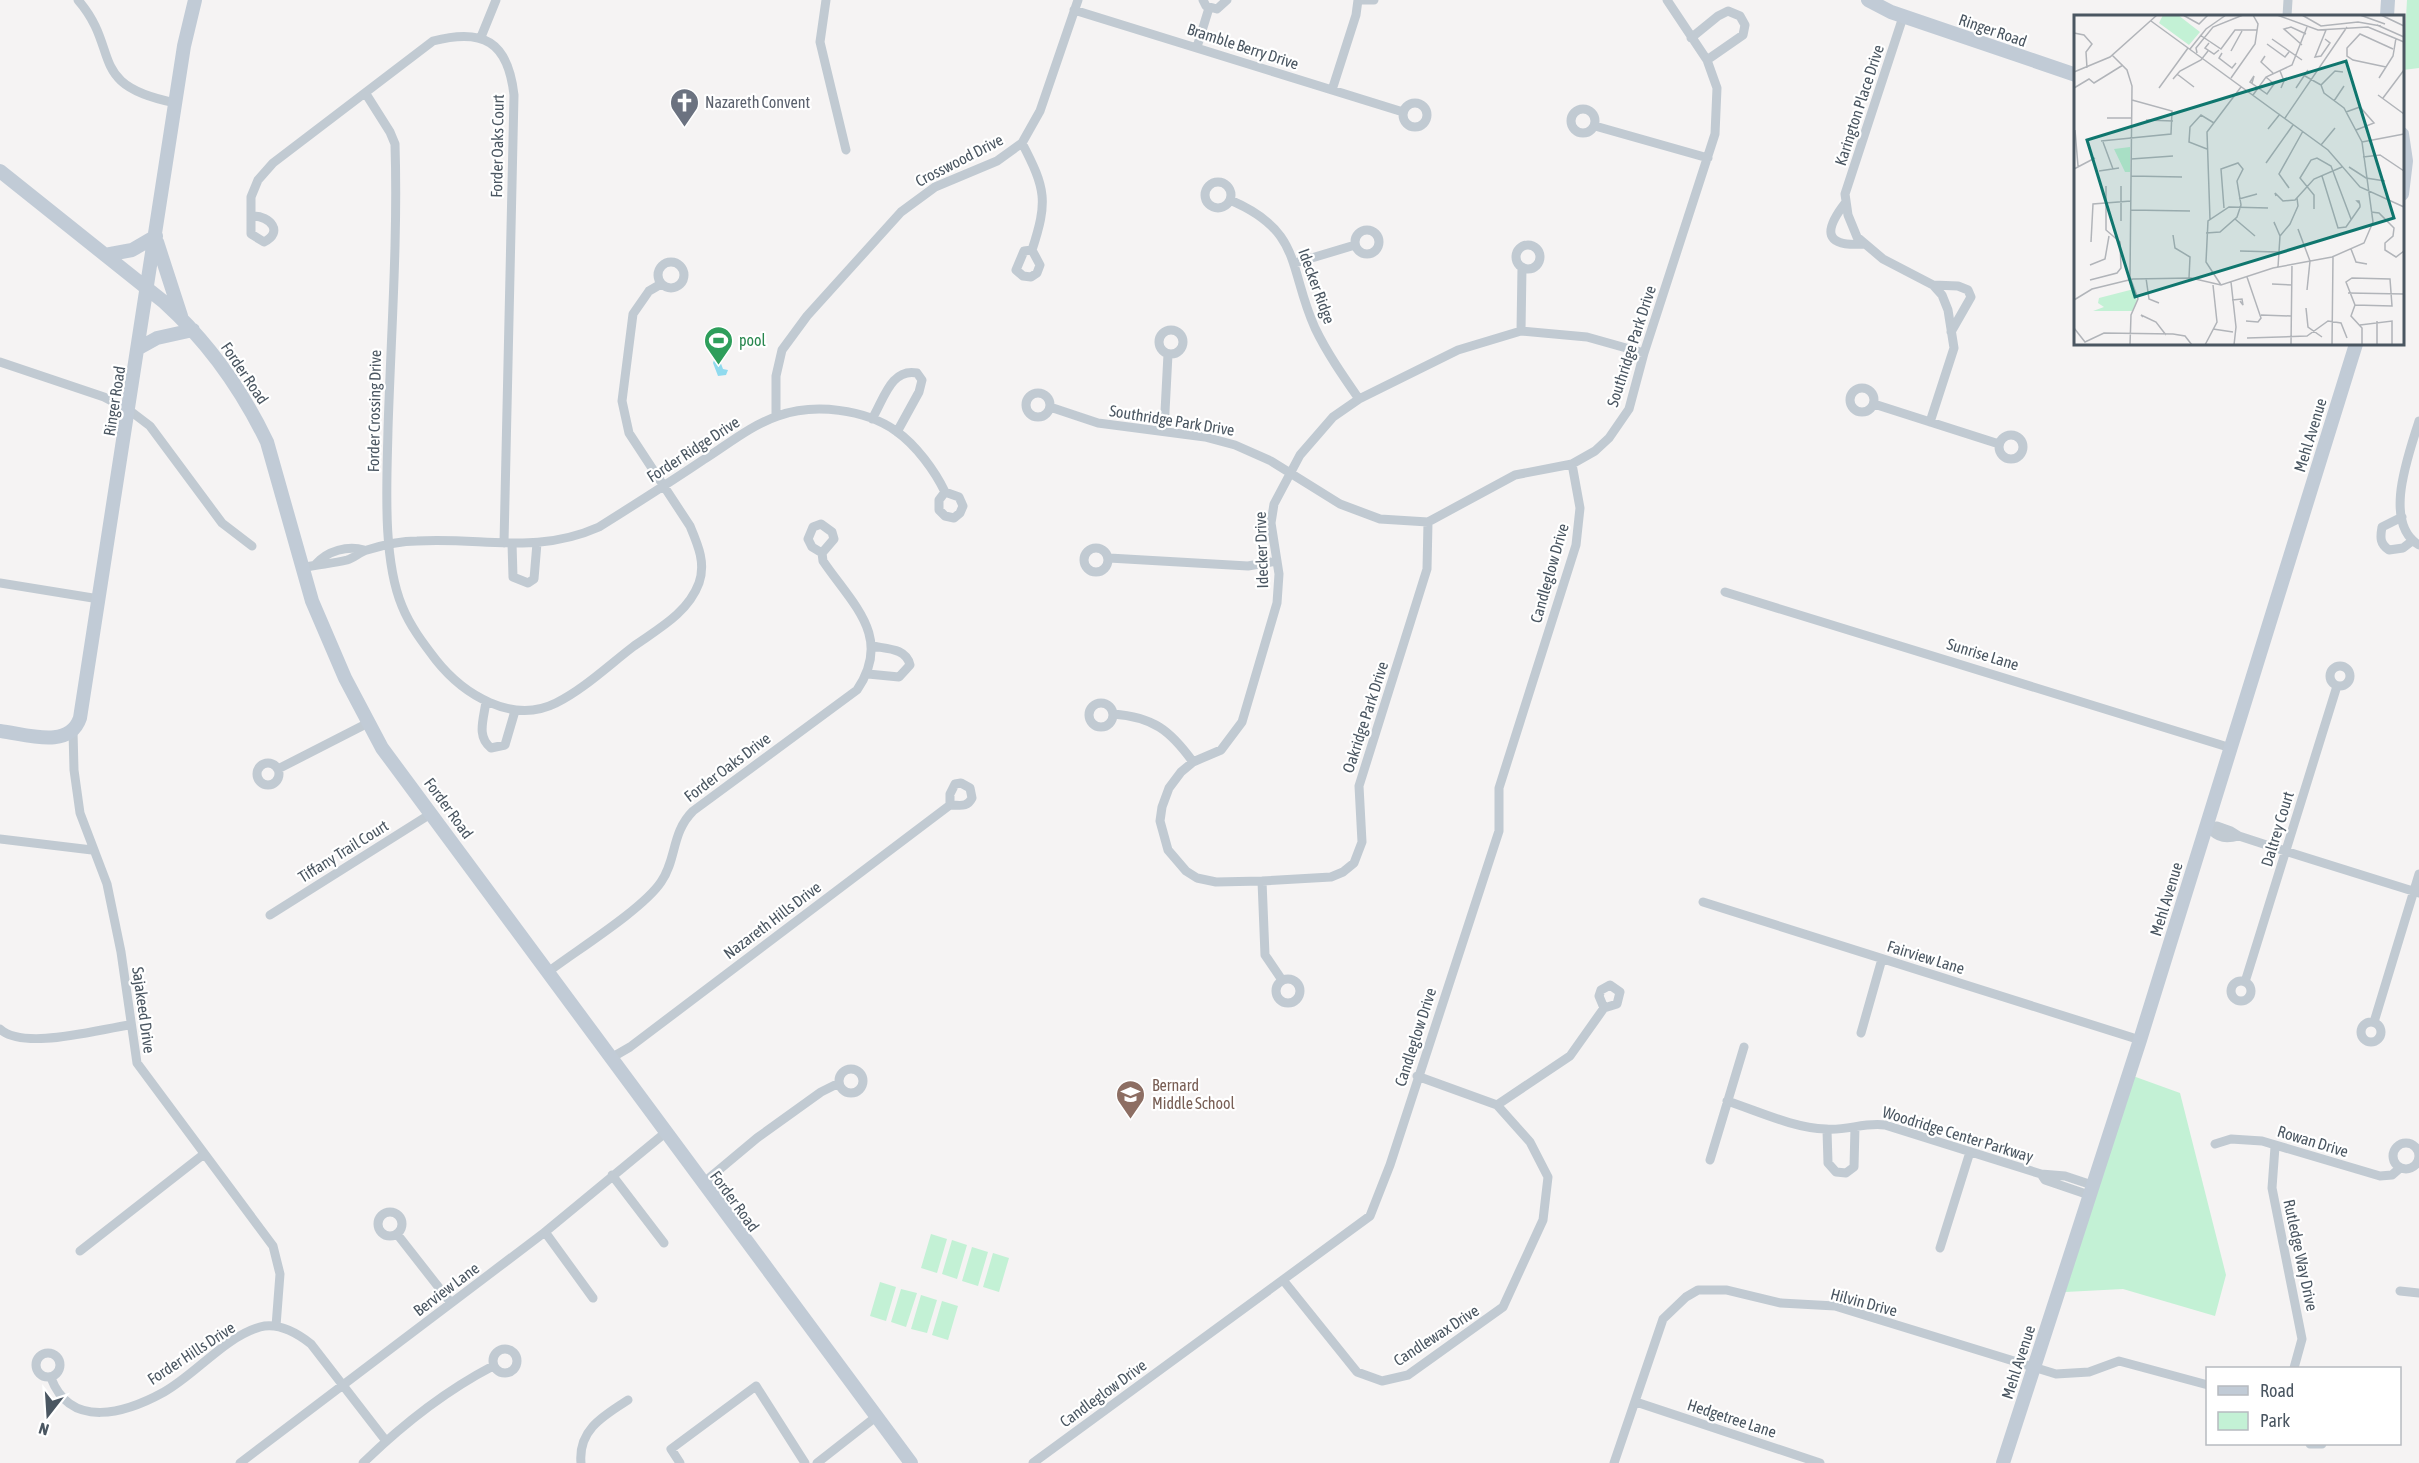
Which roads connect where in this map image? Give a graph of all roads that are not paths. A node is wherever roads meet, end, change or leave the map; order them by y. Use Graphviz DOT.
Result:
graph roads {
  1 [pos="78,0"];
  2 [pos="195,0"];
  3 [pos="496,0"];
  4 [pos="826,0"];
  5 [pos="1227,0"];
  6 [pos="1359,0"];
  7 [pos="1374,0"];
  8 [pos="1667,0"];
  9 [pos="1868,0"];
  10 [pos="2388,0"];
  11 [pos="1206,4"];
  12 [pos="1076,5"];
  13 [pos="2387,15"];
  14 [pos="1904,16"];
  15 [pos="481,37"];
  16 [pos="1691,38"];
  17 [pos="1197,47"];
  18 [pos="1707,60"];
  19 [pos="2074,74"];
  20 [pos="1332,90"];
  21 [pos="366,94"];
  22 [pos="176,104"];
  23 [pos="1403,112"];
  24 [pos="1595,126"];
  25 [pos="2404,138"];
  26 [pos="1022,143"];
  27 [pos="846,150"];
  28 [pos="1708,158"];
  29 [pos="2409,161"];
  30 [pos="0,171"];
  31 [pos="2404,188"];
  32 [pos="1230,200"];
  33 [pos="1846,202"];
  34 [pos="253,216"];
  35 [pos="156,236"];
  36 [pos="1864,244"];
  37 [pos="1355,245"];
  38 [pos="1032,250"];
  39 [pos="105,255"];
  40 [pos="1295,263"];
  41 [pos="1522,267"];
  42 [pos="661,284"];
  43 [pos="1933,285"];
  44 [pos="148,289"];
  45 [pos="181,318"];
  46 [pos="193,330"];
  47 [pos="1521,331"];
  48 [pos="1952,332"];
  49 [pos="2356,345"];
  50 [pos="139,348"];
  51 [pos="1644,353"];
  52 [pos="1168,354"];
  53 [pos="0,362"];
  54 [pos="1359,399"];
  55 [pos="1874,404"];
  56 [pos="1050,407"];
  57 [pos="129,410"];
  58 [pos="776,416"];
  59 [pos="872,418"];
  60 [pos="1930,422"];
  61 [pos="2419,422"];
  62 [pos="1164,431"];
  63 [pos="897,432"];
  64 [pos="1999,444"];
  65 [pos="1572,464"];
  66 [pos="1288,474"];
  67 [pos="663,487"];
  68 [pos="945,492"];
  69 [pos="2402,517"];
  70 [pos="1428,522"];
  71 [pos="508,543"];
  72 [pos="537,543"];
  73 [pos="2416,543"];
  74 [pos="388,544"];
  75 [pos="252,546"];
  76 [pos="822,553"];
  77 [pos="1108,558"];
  78 [pos="1277,561"];
  79 [pos="302,568"];
  80 [pos="0,583"];
  81 [pos="1725,592"];
  82 [pos="99,599"];
  83 [pos="872,646"];
  84 [pos="868,674"];
  85 [pos="2337,686"];
  86 [pos="486,701"];
  87 [pos="515,711"];
  88 [pos="1113,714"];
  89 [pos="368,723"];
  90 [pos="0,731"];
  91 [pos="73,731"];
  92 [pos="2230,748"];
  93 [pos="1192,762"];
  94 [pos="278,769"];
  95 [pos="950,805"];
  96 [pos="432,813"];
  97 [pos="2208,828"];
  98 [pos="0,839"];
  99 [pos="92,850"];
  100 [pos="2286,852"];
  101 [pos="2419,874"];
  102 [pos="1262,881"];
  103 [pos="2416,892"];
  104 [pos="1703,902"];
  105 [pos="270,915"];
  106 [pos="1882,959"];
  107 [pos="548,972"];
  108 [pos="1282,980"];
  109 [pos="2245,982"];
  110 [pos="1604,1008"];
  111 [pos="2374,1022"];
  112 [pos="130,1024"];
  113 [pos="0,1029"];
  114 [pos="1861,1033"];
  115 [pos="2140,1040"];
  116 [pos="1744,1047"];
  117 [pos="611,1058"];
  118 [pos="1417,1076"];
  119 [pos="839,1083"];
  120 [pos="1727,1101"];
  121 [pos="1497,1105"];
  122 [pos="1855,1127"];
  123 [pos="1827,1130"];
  124 [pos="665,1133"];
  125 [pos="2215,1144"];
  126 [pos="2275,1147"];
  127 [pos="1970,1152"];
  128 [pos="204,1154"];
  129 [pos="1710,1160"];
  130 [pos="2400,1168"];
  131 [pos="612,1175"];
  132 [pos="702,1184"];
  133 [pos="2090,1190"];
  134 [pos="546,1232"];
  135 [pos="397,1234"];
  136 [pos="664,1243"];
  137 [pos="1940,1248"];
  138 [pos="80,1251"];
  139 [pos="1283,1280"];
  140 [pos="2400,1291"];
  141 [pos="2419,1293"];
  142 [pos="593,1298"];
  143 [pos="451,1303"];
  144 [pos="276,1326"];
  145 [pos="493,1366"];
  146 [pos="2033,1367"];
  147 [pos="2294,1367"];
  148 [pos="51,1378"];
  149 [pos="343,1385"];
  150 [pos="2206,1385"];
  151 [pos="628,1400"];
  152 [pos="1636,1402"];
  153 [pos="877,1416"];
  154 [pos="386,1440"];
  155 [pos="240,1463"];
  156 [pos="363,1463"];
  157 [pos="581,1463"];
  158 [pos="680,1463"];
  159 [pos="806,1463"];
  160 [pos="817,1463"];
  161 [pos="911,1463"];
  162 [pos="1033,1463"];
  163 [pos="1614,1463"];
  164 [pos="1820,1463"];
  165 [pos="2003,1463"];
  1 -- 22 [label="street"];
  2 -- 22 [label="street, Ringer Road"];
  3 -- 15 [label="street"];
  4 -- 27 [label="street"];
  5 -- 11 [label="street"];
  6 -- 7 [label="street"];
  6 -- 20 [label="street"];
  8 -- 16 [label="street, Southridge Park Drive"];
  9 -- 14 [label="street, Ringer Road"];
  10 -- 13 [label="street"];
  11 -- 17 [label="street"];
  12 -- 17 [label="street, Bramble Berry Drive"];
  12 -- 26 [label="street, Crosswood Drive"];
  14 -- 19 [label="street, Ringer Road"];
  14 -- 33 [label="street, Karington Place Drive"];
  15 -- 21 [label="street"];
  15 -- 71 [label="street, Forder Oaks Court"];
  16 -- 18 [label="street, Southridge Park Drive"];
  16 -- 18 [label="street"];
  17 -- 20 [label="street, Bramble Berry Drive"];
  18 -- 28 [label="street, Southridge Park Drive"];
  20 -- 23 [label="street, Bramble Berry Drive"];
  21 -- 34 [label="street"];
  21 -- 74 [label="street, Forder Crossing Drive"];
  22 -- 35 [label="street, Ringer Road"];
  24 -- 28 [label="street"];
  25 -- 29 [label="street"];
  26 -- 38 [label="street"];
  26 -- 58 [label="street, Crosswood Drive"];
  28 -- 51 [label="street, Southridge Park Drive"];
  29 -- 31 [label="street"];
  30 -- 39 [label="street, Forder Road"];
  32 -- 40 [label="street, Idecker Ridge"];
  33 -- 36 [label="street, Karington Place Drive"];
  33 -- 36 [label="street, Karington Place Drive"];
  35 -- 39 [label="street"];
  35 -- 44 [label="street, Ringer Road"];
  35 -- 45 [label="street"];
  36 -- 43 [label="street, Karington Place Drive"];
  37 -- 40 [label="street"];
  39 -- 44 [label="street, Forder Road"];
  40 -- 54 [label="street, Idecker Ridge"];
  41 -- 47 [label="street"];
  42 -- 67 [label="street"];
  43 -- 48 [label="street, Karington Place Drive"];
  43 -- 48 [label="street, Karington Place Drive"];
  44 -- 45 [label="street, Forder Road"];
  44 -- 50 [label="street, Ringer Road"];
  45 -- 46 [label="street, Forder Road"];
  46 -- 50 [label="street"];
  46 -- 79 [label="street, Forder Road"];
  47 -- 51 [label="street, Idecker Drive"];
  47 -- 54 [label="street, Idecker Drive"];
  48 -- 60 [label="street, Karington Place Drive"];
  49 -- 92 [label="street, Mehl Avenue"];
  50 -- 57 [label="street, Ringer Road"];
  51 -- 65 [label="street, Southridge Park Drive"];
  52 -- 62 [label="street"];
  53 -- 57 [label="street"];
  54 -- 66 [label="street, Idecker Drive"];
  55 -- 60 [label="street"];
  56 -- 62 [label="street, Southridge Park Drive"];
  57 -- 75 [label="street"];
  57 -- 82 [label="street, Ringer Road"];
  58 -- 59 [label="street, Forder Ridge Drive"];
  58 -- 67 [label="street, Forder Ridge Drive"];
  59 -- 63 [label="street, Forder Ridge Drive"];
  59 -- 63 [label="street"];
  60 -- 64 [label="street"];
  61 -- 69 [label="street"];
  62 -- 66 [label="street, Southridge Park Drive"];
  63 -- 68 [label="street, Forder Ridge Drive"];
  65 -- 70 [label="street, Southridge Park Drive"];
  65 -- 118 [label="street, Candleglow Drive"];
  66 -- 70 [label="street, Southridge Park Drive"];
  66 -- 78 [label="street, Idecker Drive"];
  67 -- 72 [label="street, Forder Ridge Drive"];
  67 -- 87 [label="street"];
  69 -- 73 [label="street"];
  69 -- 73 [label="street"];
  70 -- 102 [label="street, Oakridge Park Drive"];
  71 -- 72 [label="street, Forder Ridge Drive"];
  71 -- 72 [label="street"];
  71 -- 74 [label="street, Forder Ridge Drive"];
  74 -- 79 [label="street, Forder Ridge Drive"];
  74 -- 86 [label="street, Forder Crossing Drive"];
  76 -- 83 [label="street"];
  77 -- 78 [label="street"];
  78 -- 93 [label="street, Idecker Drive"];
  79 -- 89 [label="street, Forder Road"];
  80 -- 82 [label="street"];
  81 -- 92 [label="street, Sunrise Lane"];
  82 -- 91 [label="street, Ringer Road"];
  83 -- 84 [label="street"];
  83 -- 84 [label="street"];
  84 -- 107 [label="street, Forder Oaks Drive"];
  85 -- 100 [label="street, Daltrey Court"];
  86 -- 87 [label="street, Forder Crossing Drive"];
  86 -- 87 [label="street"];
  88 -- 93 [label="street"];
  89 -- 94 [label="street"];
  89 -- 96 [label="street, Forder Road"];
  90 -- 91 [label="street"];
  91 -- 99 [label="street, Sajakeed Drive"];
  92 -- 97 [label="street, Mehl Avenue"];
  93 -- 102 [label="street, Idecker Drive"];
  95 -- 117 [label="street, Nazareth Hills Drive"];
  96 -- 105 [label="street, Tiffany Trail Court"];
  96 -- 107 [label="street, Forder Road"];
  97 -- 100 [label="street"];
  97 -- 115 [label="street, Mehl Avenue"];
  98 -- 99 [label="street"];
  99 -- 112 [label="street, Sajakeed Drive"];
  100 -- 103 [label="street"];
  100 -- 109 [label="street, Daltrey Court"];
  101 -- 103 [label="street"];
  102 -- 108 [label="street"];
  103 -- 111 [label="street"];
  104 -- 106 [label="street, Fairview Lane"];
  106 -- 114 [label="street"];
  106 -- 115 [label="street, Fairview Lane"];
  107 -- 117 [label="street, Forder Road"];
  110 -- 121 [label="street"];
  112 -- 113 [label="street"];
  112 -- 128 [label="street, Sajakeed Drive"];
  115 -- 133 [label="street, Mehl Avenue"];
  116 -- 120 [label="street"];
  117 -- 124 [label="street, Forder Road"];
  118 -- 121 [label="street"];
  118 -- 139 [label="street, Candleglow Drive"];
  119 -- 132 [label="street"];
  120 -- 123 [label="street, Woodridge Center Parkway"];
  120 -- 129 [label="street"];
  121 -- 139 [label="street, Candlewax Drive"];
  122 -- 123 [label="street, Woodridge Center Parkway"];
  122 -- 123 [label="street"];
  122 -- 127 [label="street, Woodridge Center Parkway"];
  124 -- 131 [label="street, Berview Lane"];
  124 -- 132 [label="street, Forder Road"];
  125 -- 126 [label="street, Rowan Drive"];
  126 -- 130 [label="street, Rowan Drive"];
  126 -- 147 [label="street, Rutledge Way Drive"];
  127 -- 133 [label="street, Woodridge Center Parkway"];
  127 -- 137 [label="street"];
  128 -- 138 [label="street"];
  128 -- 144 [label="street, Sajakeed Drive"];
  131 -- 134 [label="street, Berview Lane"];
  131 -- 136 [label="street"];
  132 -- 153 [label="street, Forder Road"];
  133 -- 146 [label="street, Mehl Avenue"];
  134 -- 142 [label="street"];
  134 -- 143 [label="street, Berview Lane"];
  135 -- 143 [label="street"];
  139 -- 162 [label="street, Candleglow Drive"];
  140 -- 141 [label="street"];
  143 -- 149 [label="street, Berview Lane"];
  144 -- 148 [label="street, Forder Hills Drive"];
  144 -- 149 [label="street"];
  145 -- 154 [label="street"];
  146 -- 150 [label="street, Hilvin Drive"];
  146 -- 152 [label="street, Hilvin Drive"];
  146 -- 165 [label="street, Mehl Avenue"];
  149 -- 154 [label="street"];
  149 -- 155 [label="street, Berview Lane"];
  151 -- 157 [label="street"];
  152 -- 163 [label="street"];
  152 -- 164 [label="street, Hedgetree Lane"];
  153 -- 160 [label="street"];
  153 -- 161 [label="street, Forder Road"];
  154 -- 156 [label="street"];
  158 -- 159 [label="street"];
}
